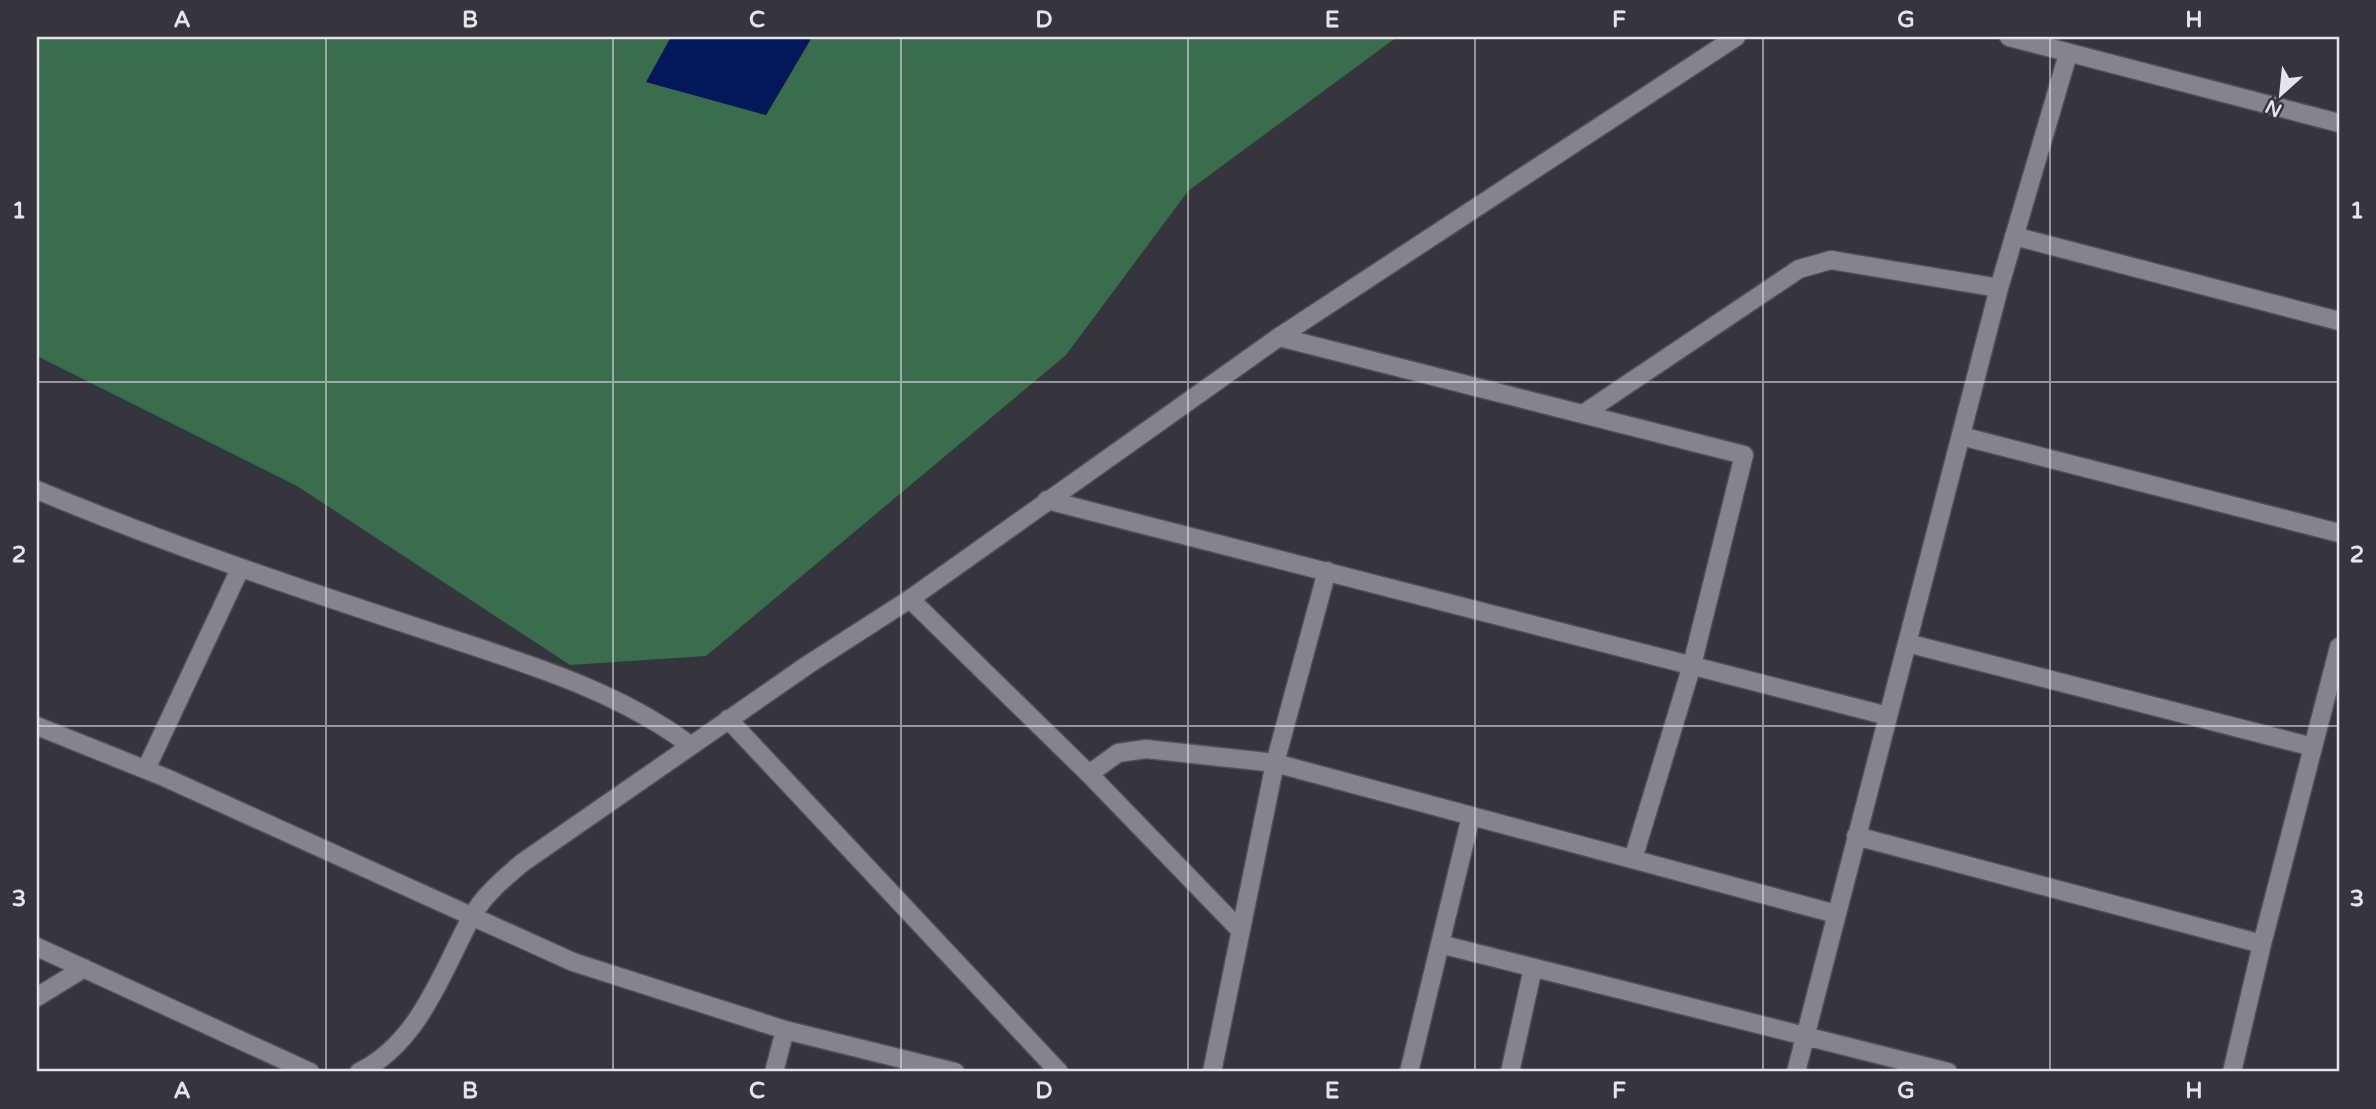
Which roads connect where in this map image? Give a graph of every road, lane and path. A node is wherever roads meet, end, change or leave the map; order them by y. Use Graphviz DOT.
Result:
graph roads {
  1 [pos="1736,37"];
  2 [pos="2009,37"];
  3 [pos="2068,54"];
  4 [pos="2339,123"];
  5 [pos="2014,236"];
  6 [pos="1999,288"];
  7 [pos="2339,321"];
  8 [pos="1279,337"];
  9 [pos="1583,414"];
  10 [pos="1961,436"];
  11 [pos="37,490"];
  12 [pos="1047,500"];
  13 [pos="2339,533"];
  14 [pos="240,569"];
  15 [pos="1326,571"];
  16 [pos="910,599"];
  17 [pos="1907,643"];
  18 [pos="2339,647"];
  19 [pos="1692,666"];
  20 [pos="1888,716"];
  21 [pos="729,719"];
  22 [pos="37,726"];
  23 [pos="690,745"];
  24 [pos="2313,747"];
  25 [pos="1275,763"];
  26 [pos="146,769"];
  27 [pos="1088,775"];
  28 [pos="1471,816"];
  29 [pos="1856,836"];
  30 [pos="1633,859"];
  31 [pos="1836,914"];
  32 [pos="472,916"];
  33 [pos="1239,929"];
  34 [pos="1440,944"];
  35 [pos="2262,944"];
  36 [pos="37,947"];
  37 [pos="84,968"];
  38 [pos="1533,968"];
  39 [pos="37,998"];
  40 [pos="785,1030"];
  41 [pos="1804,1036"];
  42 [pos="310,1072"];
  43 [pos="359,1072"];
  44 [pos="774,1072"];
  45 [pos="955,1072"];
  46 [pos="1059,1072"];
  47 [pos="1212,1072"];
  48 [pos="1409,1072"];
  49 [pos="1510,1072"];
  50 [pos="1796,1072"];
  51 [pos="1948,1072"];
  52 [pos="2232,1072"];
  1 -- 8 [label="street"];
  2 -- 3 [label="street"];
  3 -- 4 [label="street"];
  3 -- 5 [label="street"];
  5 -- 6 [label="street"];
  5 -- 7 [label="street"];
  6 -- 9 [label="street"];
  6 -- 10 [label="street"];
  8 -- 9 [label="street"];
  8 -- 12 [label="street"];
  9 -- 19 [label="street"];
  10 -- 13 [label="street"];
  10 -- 17 [label="street"];
  11 -- 14 [label="street"];
  12 -- 15 [label="street"];
  12 -- 16 [label="street"];
  14 -- 23 [label="street"];
  14 -- 26 [label="street"];
  15 -- 19 [label="street"];
  15 -- 25 [label="street"];
  16 -- 21 [label="street"];
  16 -- 27 [label="street"];
  17 -- 20 [label="street"];
  17 -- 24 [label="street"];
  18 -- 24 [label="street"];
  19 -- 20 [label="street"];
  19 -- 30 [label="street"];
  20 -- 29 [label="street"];
  21 -- 23 [label="street"];
  21 -- 46 [label="street"];
  22 -- 26 [label="street"];
  23 -- 32 [label="street"];
  24 -- 35 [label="street"];
  25 -- 27 [label="street"];
  25 -- 28 [label="street"];
  25 -- 33 [label="street"];
  26 -- 32 [label="street"];
  27 -- 33 [label="street"];
  28 -- 30 [label="street"];
  28 -- 34 [label="street"];
  29 -- 31 [label="street"];
  29 -- 35 [label="street"];
  30 -- 31 [label="street"];
  31 -- 41 [label="street"];
  32 -- 40 [label="street"];
  32 -- 43 [label="street"];
  33 -- 47 [label="street"];
  34 -- 38 [label="street"];
  34 -- 48 [label="street"];
  35 -- 52 [label="street"];
  36 -- 37 [label="street"];
  37 -- 39 [label="street"];
  37 -- 42 [label="street"];
  38 -- 41 [label="street"];
  38 -- 49 [label="street"];
  40 -- 44 [label="street"];
  40 -- 45 [label="street"];
  41 -- 50 [label="street"];
  41 -- 51 [label="street"];
}
